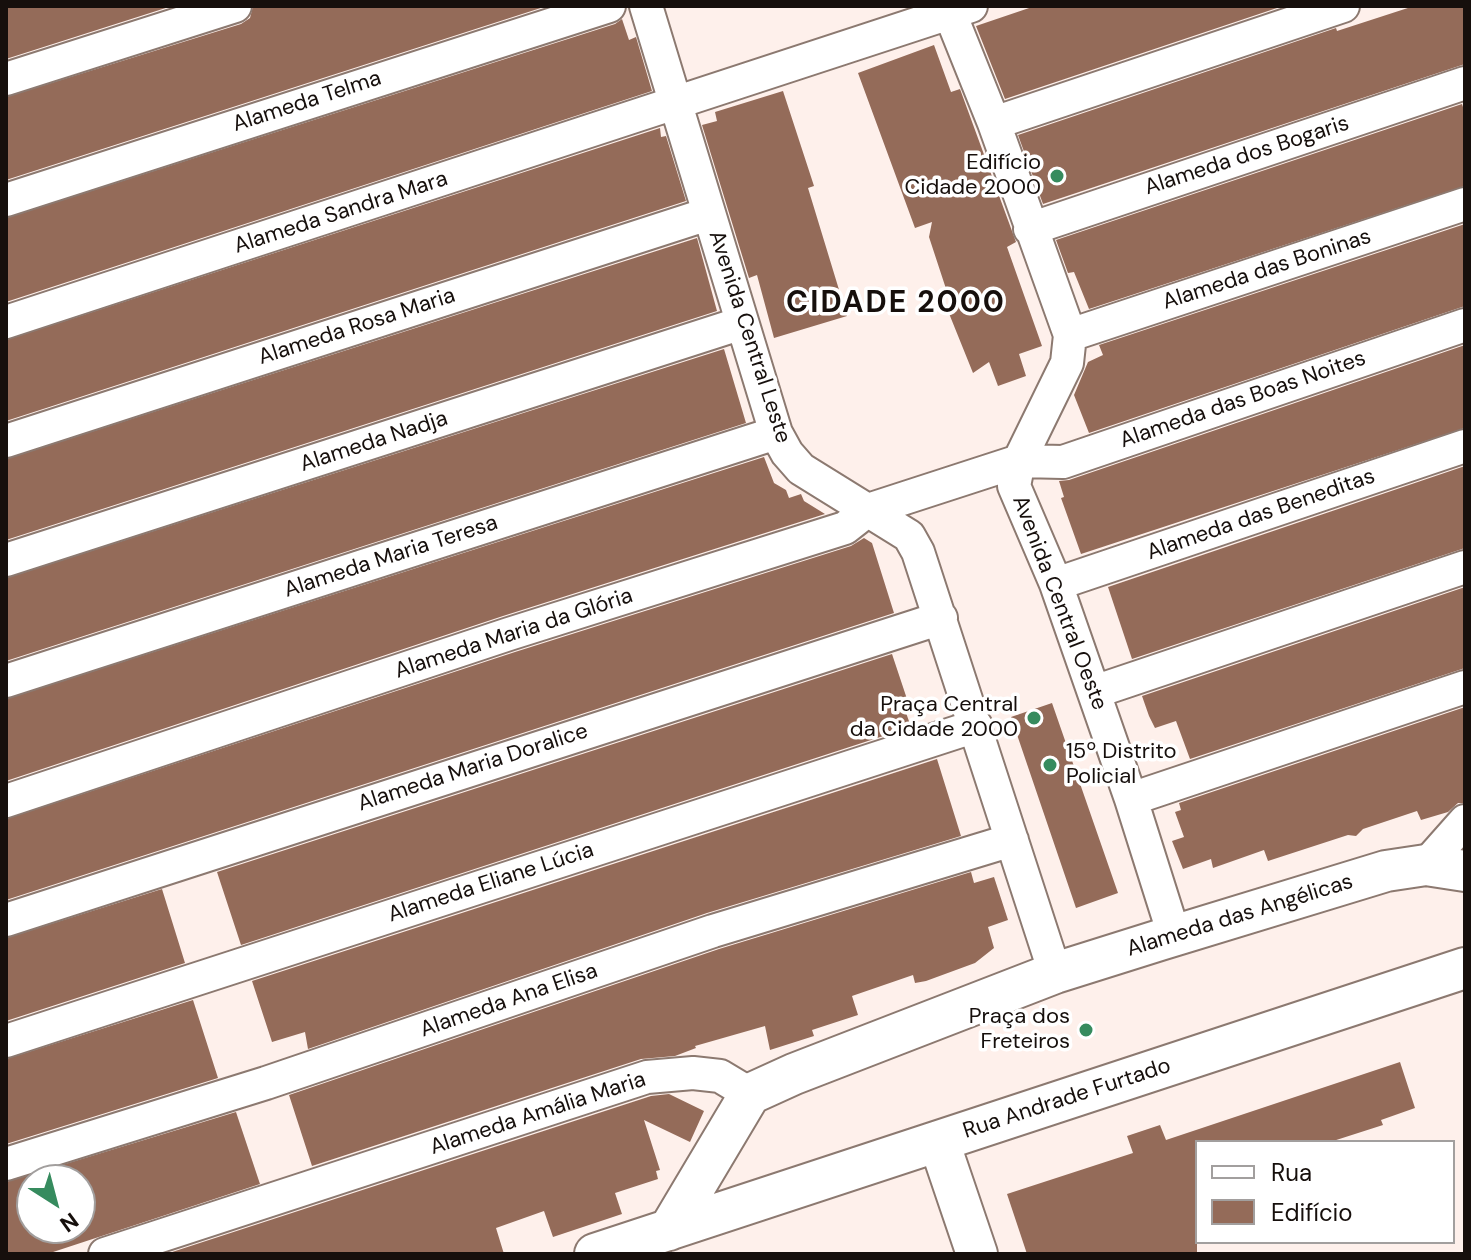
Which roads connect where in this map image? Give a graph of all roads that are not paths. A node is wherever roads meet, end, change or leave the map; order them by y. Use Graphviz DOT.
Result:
graph roads {
  1 [pos="235,6"];
  2 [pos="609,6"];
  3 [pos="646,6"];
  4 [pos="1343,6"];
  5 [pos="956,8"];
  6 [pos="6,79"];
  7 [pos="1465,83"];
  8 [pos="676,103"];
  9 [pos="994,123"];
  10 [pos="6,200"];
  11 [pos="1465,204"];
  12 [pos="708,214"];
  13 [pos="1030,229"];
  14 [pos="6,322"];
  15 [pos="742,323"];
  16 [pos="1465,325"];
  17 [pos="1070,335"];
  18 [pos="776,433"];
  19 [pos="6,441"];
  20 [pos="1465,446"];
  21 [pos="1019,461"];
  22 [pos="868,510"];
  23 [pos="6,560"];
  24 [pos="1465,567"];
  25 [pos="1056,584"];
  26 [pos="941,618"];
  27 [pos="6,681"];
  28 [pos="1465,687"];
  29 [pos="1094,692"];
  30 [pos="976,726"];
  31 [pos="1131,799"];
  32 [pos="6,801"];
  33 [pos="1465,821"];
  34 [pos="1012,840"];
  35 [pos="1426,865"];
  36 [pos="1465,871"];
  37 [pos="6,920"];
  38 [pos="1174,935"];
  39 [pos="1465,968"];
  40 [pos="1055,973"];
  41 [pos="6,1041"];
  42 [pos="750,1094"];
  43 [pos="939,1142"];
  44 [pos="6,1164"];
  45 [pos="669,1230"];
  46 [pos="105,1254"];
  47 [pos="595,1254"];
  48 [pos="977,1254"];
  1 -- 6 [label="street"];
  2 -- 10 [label="street, Alameda Telma"];
  3 -- 8 [label="street, Avenida Central Leste"];
  4 -- 9 [label="street"];
  5 -- 8 [label="street, Alameda Sandra Mara"];
  5 -- 9 [label="street"];
  7 -- 13 [label="street, Alameda dos Bogaris"];
  8 -- 12 [label="street, Avenida Central Leste"];
  8 -- 14 [label="street, Alameda Sandra Mara"];
  9 -- 13 [label="street"];
  11 -- 17 [label="street, Alameda das Boninas"];
  12 -- 15 [label="street, Avenida Central Leste"];
  12 -- 19 [label="street, Alameda Rosa Maria"];
  13 -- 17 [label="street"];
  15 -- 18 [label="street, Avenida Central Leste"];
  15 -- 23 [label="street, Alameda Nadja"];
  16 -- 21 [label="street, Alameda das Boas Noites"];
  17 -- 21 [label="street, Avenida Central Oeste"];
  18 -- 22 [label="street, Avenida Central Leste"];
  18 -- 27 [label="street, Alameda Maria Teresa"];
  20 -- 25 [label="street, Alameda das Beneditas"];
  21 -- 22 [label="street, Alameda Maria da Glória"];
  21 -- 25 [label="street, Avenida Central Oeste"];
  22 -- 26 [label="street, Avenida Central Leste"];
  22 -- 32 [label="street, Alameda Maria da Glória"];
  24 -- 29 [label="street"];
  25 -- 29 [label="street, Avenida Central Oeste"];
  26 -- 30 [label="street, Avenida Central Leste"];
  26 -- 37 [label="street, Alameda Maria Doralice"];
  28 -- 31 [label="street"];
  29 -- 31 [label="street, Avenida Central Oeste"];
  30 -- 34 [label="street, Avenida Central Leste"];
  30 -- 41 [label="street, Alameda Eliane Lúcia"];
  31 -- 38 [label="street, Avenida Central Oeste"];
  33 -- 35 [label="street"];
  34 -- 40 [label="street, Avenida Central Leste"];
  34 -- 44 [label="street, Alameda Ana Elisa"];
  35 -- 36 [label="street, Alameda das Angélicas"];
  35 -- 38 [label="street, Alameda das Angélicas"];
  38 -- 40 [label="street, Alameda das Angélicas"];
  39 -- 43 [label="street, Rua Andrade Furtado"];
  40 -- 42 [label="street"];
  42 -- 45 [label="street"];
  42 -- 46 [label="street, Alameda Amália Maria"];
  43 -- 45 [label="street, Rua Andrade Furtado"];
  43 -- 48 [label="street"];
  45 -- 47 [label="street, Rua Andrade Furtado"];
}
